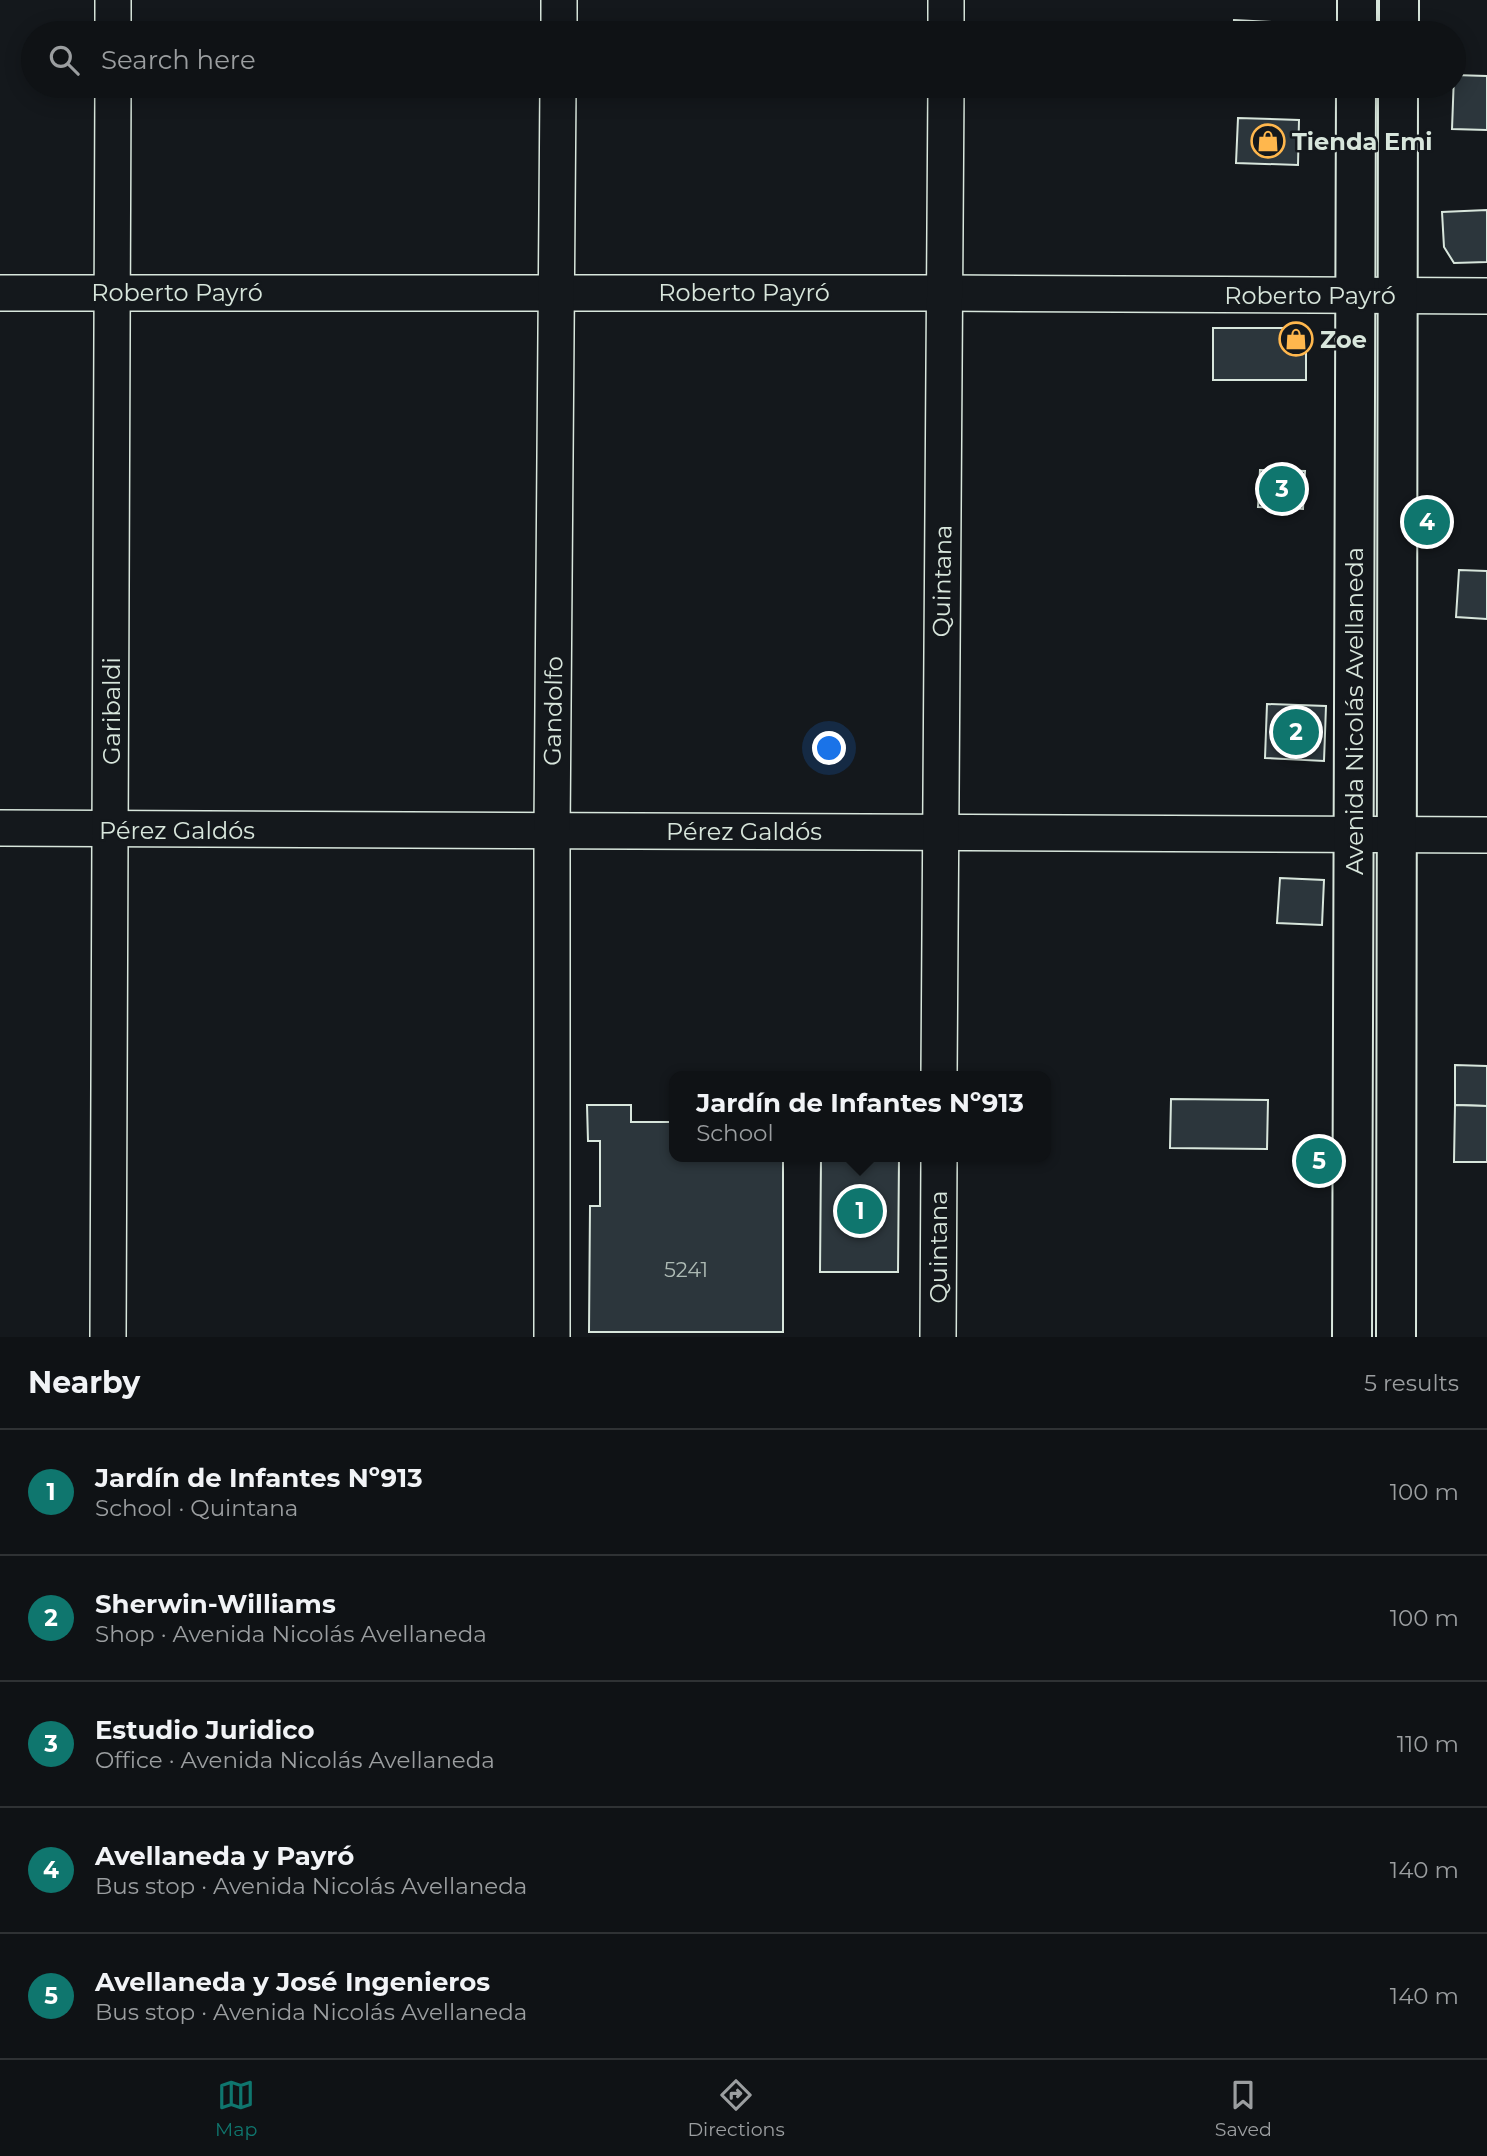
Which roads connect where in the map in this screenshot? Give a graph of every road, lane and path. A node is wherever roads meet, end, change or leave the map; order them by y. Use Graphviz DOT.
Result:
graph roads {
  1 [pos="113,0"];
  2 [pos="559,0"];
  3 [pos="946,0"];
  4 [pos="1357,0"];
  5 [pos="1399,0"];
  6 [pos="113,21"];
  7 [pos="559,21"];
  8 [pos="946,21"];
  9 [pos="1357,21"];
  10 [pos="1399,21"];
  11 [pos="113,98"];
  12 [pos="558,98"];
  13 [pos="946,98"];
  14 [pos="1356,98"];
  15 [pos="1398,98"];
  16 [pos="113,292"];
  17 [pos="557,292"];
  18 [pos="0,293"];
  19 [pos="945,293"];
  20 [pos="1356,295"];
  21 [pos="1397,295"];
  22 [pos="1487,296"];
  23 [pos="0,828"];
  24 [pos="111,830"];
  25 [pos="552,831"];
  26 [pos="940,832"];
  27 [pos="1354,835"];
  28 [pos="1398,835"];
  29 [pos="1487,835"];
  30 [pos="939,1071"];
  31 [pos="939,1162"];
  32 [pos="108,1337"];
  33 [pos="552,1337"];
  34 [pos="938,1337"];
  35 [pos="1352,1337"];
  36 [pos="1396,1337"];
  1 -- 6 [label="street"];
  2 -- 7 [label="street"];
  3 -- 8 [label="street"];
  4 -- 9 [label="main road"];
  5 -- 10 [label="main road"];
  11 -- 16 [label="street, Garibaldi"];
  12 -- 17 [label="street, Gandolfo"];
  13 -- 19 [label="street, Quintana"];
  14 -- 20 [label="main road, Avenida Nicolás Avellaneda"];
  15 -- 21 [label="main road, Avenida Nicolás Avellaneda"];
  16 -- 17 [label="street, Roberto Payró"];
  16 -- 18 [label="street, Roberto Payró"];
  16 -- 24 [label="street, Garibaldi"];
  17 -- 19 [label="street, Roberto Payró"];
  17 -- 25 [label="street, Gandolfo"];
  19 -- 20 [label="street, Roberto Payró"];
  19 -- 26 [label="street, Quintana"];
  20 -- 21 [label="street, Roberto Payró"];
  20 -- 27 [label="main road, Avenida Nicolás Avellaneda"];
  21 -- 22 [label="street, Roberto Payró"];
  21 -- 28 [label="main road, Avenida Nicolás Avellaneda"];
  23 -- 24 [label="street, Pérez Galdós"];
  24 -- 25 [label="street, Pérez Galdós"];
  24 -- 32 [label="street, Garibaldi"];
  25 -- 26 [label="street, Pérez Galdós"];
  25 -- 33 [label="street, Gandolfo"];
  26 -- 27 [label="street, Pérez Galdós"];
  26 -- 30 [label="street, Quintana"];
  27 -- 28 [label="street, Pérez Galdós"];
  27 -- 35 [label="main road, Avenida Nicolás Avellaneda"];
  28 -- 29 [label="street, Pérez Galdós"];
  28 -- 36 [label="main road, Avenida Nicolás Avellaneda"];
  31 -- 34 [label="street, Quintana"];
}
